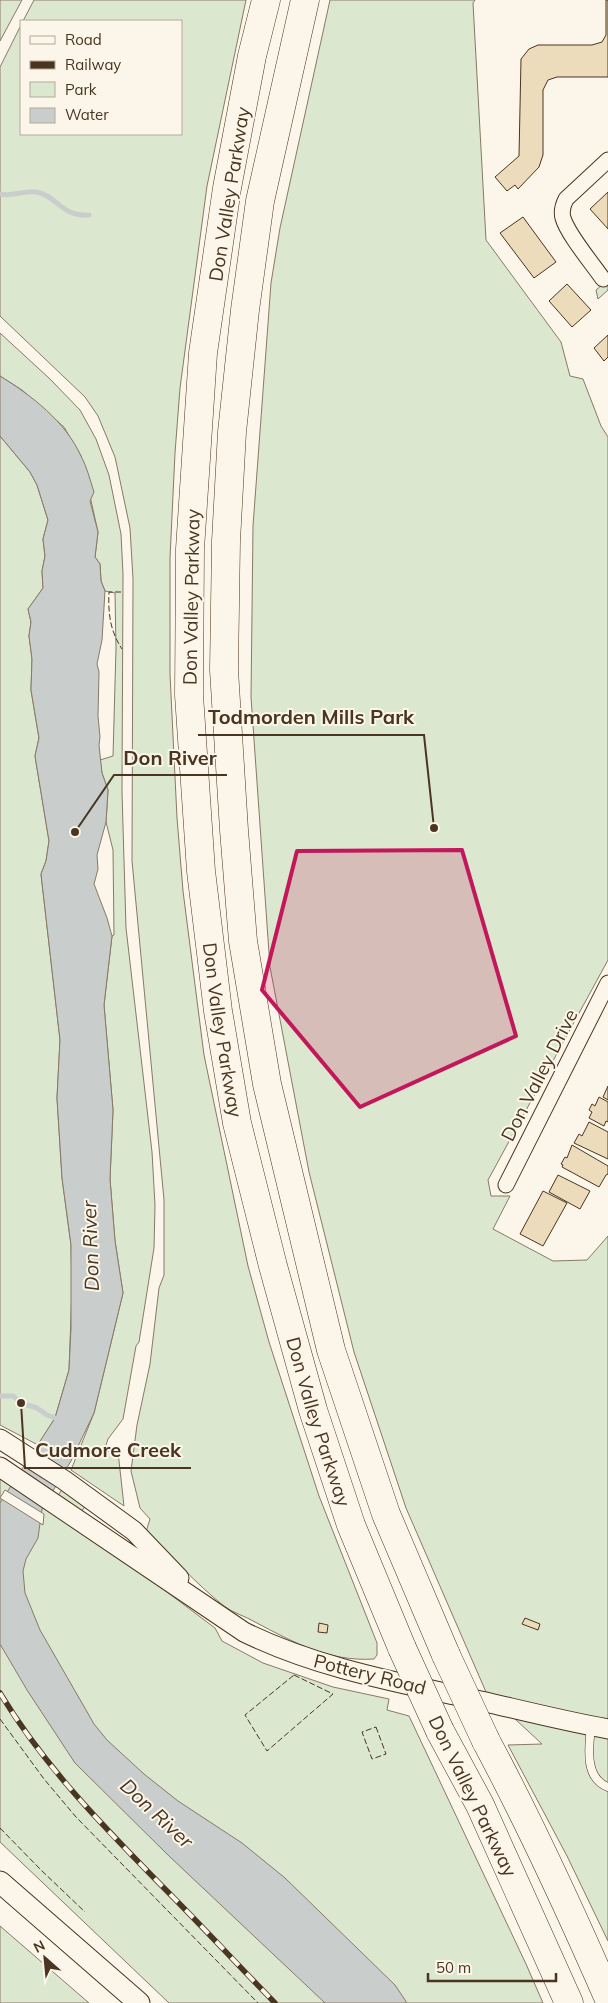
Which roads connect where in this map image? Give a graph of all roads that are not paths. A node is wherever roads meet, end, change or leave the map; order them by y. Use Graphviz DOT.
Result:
graph roads {
  1 [pos="266,0"];
  2 [pos="305,0"];
  3 [pos="608,160"];
  4 [pos="603,279"];
  5 [pos="608,983"];
  6 [pos="506,1185"];
  7 [pos="3,1441"];
  8 [pos="0,1467"];
  9 [pos="202,1602"];
  10 [pos="599,1728"];
  11 [pos="608,1787"];
  12 [pos="0,1882"];
  13 [pos="608,1997"];
  14 [pos="139,2003"];
  15 [pos="569,2003"];
  1 -- 15 [label="highway, Don Valley Parkway, bridge"];
  2 -- 13 [label="highway, Don Valley Parkway, bridge"];
  3 -- 4 [label="street"];
  5 -- 6 [label="street, Don Valley Drive"];
  7 -- 9 [label="street, Pottery Road"];
  8 -- 9 [label="street, Pottery Road"];
  9 -- 10 [label="street, Pottery Road"];
  10 -- 11 [label="lane"];
  12 -- 14 [label="main road"];
}
